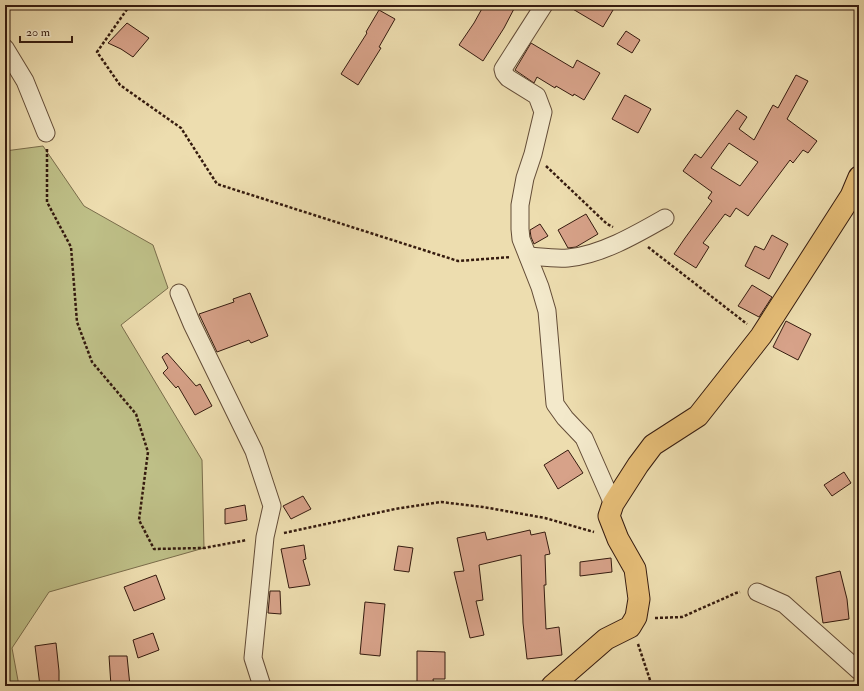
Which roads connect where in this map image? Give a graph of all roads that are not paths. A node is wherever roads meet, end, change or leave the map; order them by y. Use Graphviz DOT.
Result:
graph roads {
  1 [pos="544,5"];
  2 [pos="5,48"];
  3 [pos="46,133"];
  4 [pos="859,177"];
  5 [pos="665,218"];
  6 [pos="528,256"];
  7 [pos="179,293"];
  8 [pos="613,504"];
  9 [pos="757,592"];
  10 [pos="859,671"];
  11 [pos="262,686"];
  12 [pos="552,686"];
  1 -- 6 [label="street"];
  2 -- 3 [label="street"];
  4 -- 8 [label="main road"];
  5 -- 6 [label="street"];
  6 -- 8 [label="street"];
  7 -- 11 [label="street"];
  8 -- 12 [label="main road"];
  9 -- 10 [label="street"];
}
